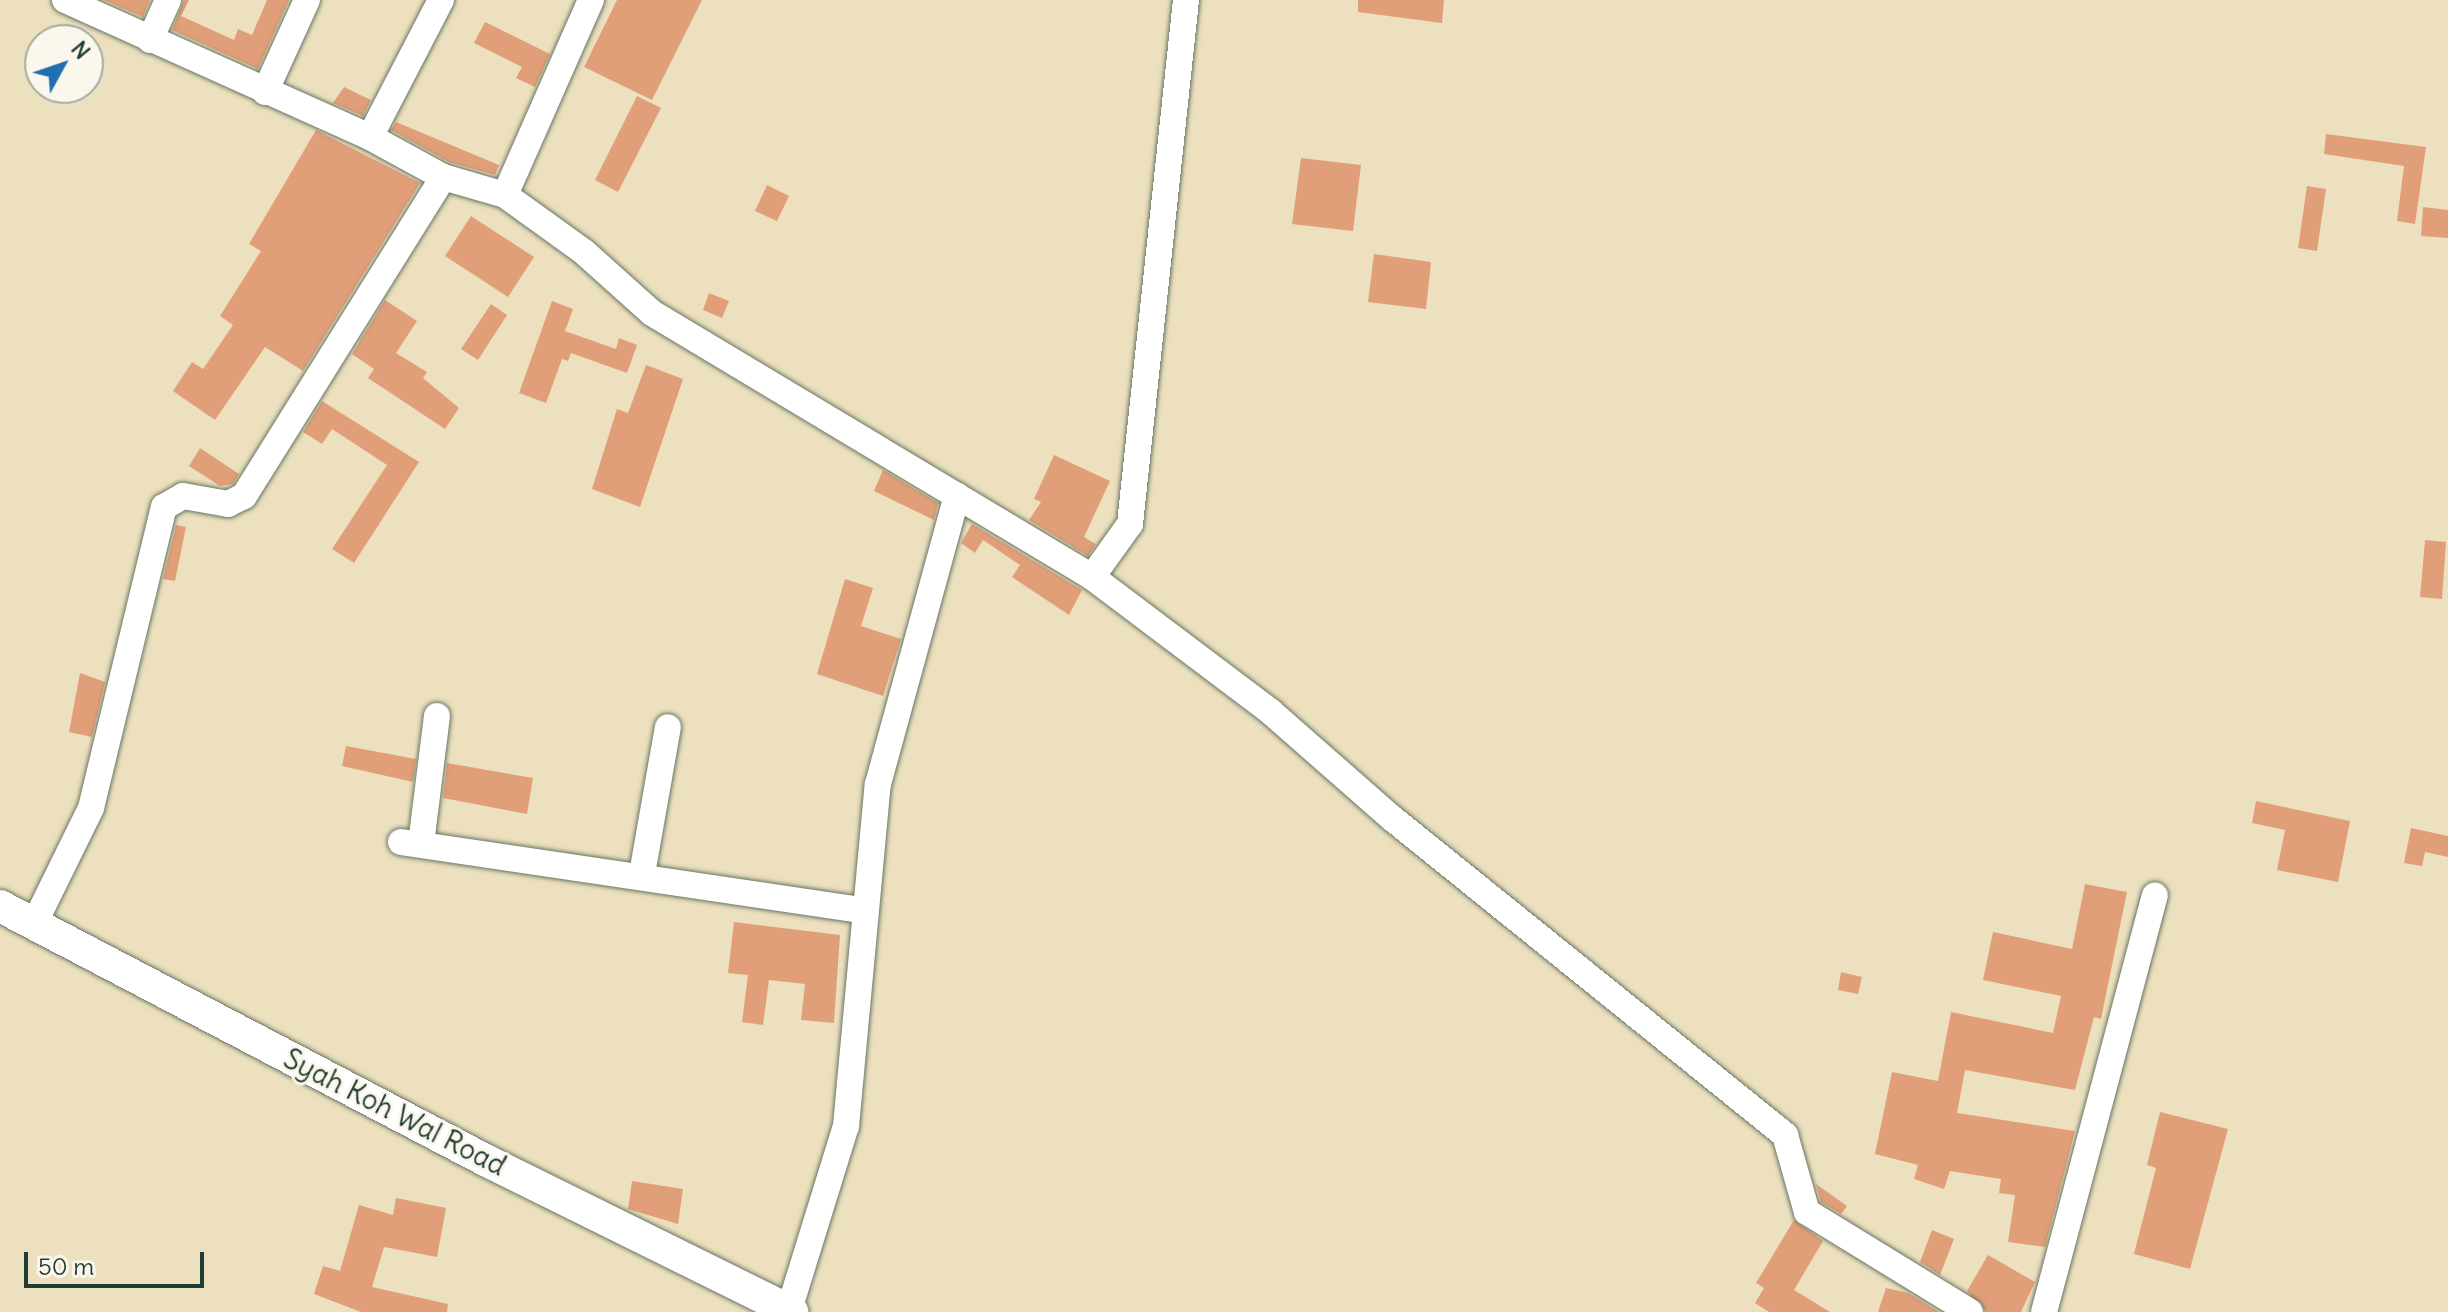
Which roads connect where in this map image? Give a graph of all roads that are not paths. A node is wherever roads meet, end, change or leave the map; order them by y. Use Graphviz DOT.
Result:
graph roads {
  1 [pos="65,0"];
  2 [pos="168,0"];
  3 [pos="307,0"];
  4 [pos="441,0"];
  5 [pos="591,0"];
  6 [pos="1186,0"];
  7 [pos="150,40"];
  8 [pos="265,92"];
  9 [pos="370,137"];
  10 [pos="443,177"];
  11 [pos="505,195"];
  12 [pos="957,496"];
  13 [pos="1092,577"];
  14 [pos="437,716"];
  15 [pos="668,727"];
  16 [pos="642,874"];
  17 [pos="2155,896"];
  18 [pos="0,906"];
  19 [pos="864,910"];
  20 [pos="34,924"];
  21 [pos="791,1311"];
  22 [pos="1970,1312"];
  23 [pos="2044,1312"];
  1 -- 7 [label="street"];
  2 -- 7 [label="street"];
  3 -- 8 [label="street"];
  4 -- 9 [label="street"];
  5 -- 11 [label="street"];
  6 -- 13 [label="street"];
  7 -- 8 [label="street"];
  8 -- 9 [label="street"];
  9 -- 10 [label="street"];
  10 -- 11 [label="street"];
  10 -- 20 [label="street"];
  11 -- 12 [label="street"];
  12 -- 13 [label="street"];
  12 -- 19 [label="street"];
  13 -- 22 [label="street"];
  14 -- 16 [label="street"];
  15 -- 16 [label="street"];
  16 -- 19 [label="street"];
  17 -- 23 [label="street"];
  18 -- 20 [label="street, Syah Koh Wal Road"];
  19 -- 21 [label="street"];
  20 -- 21 [label="street, Syah Koh Wal Road"];
}
